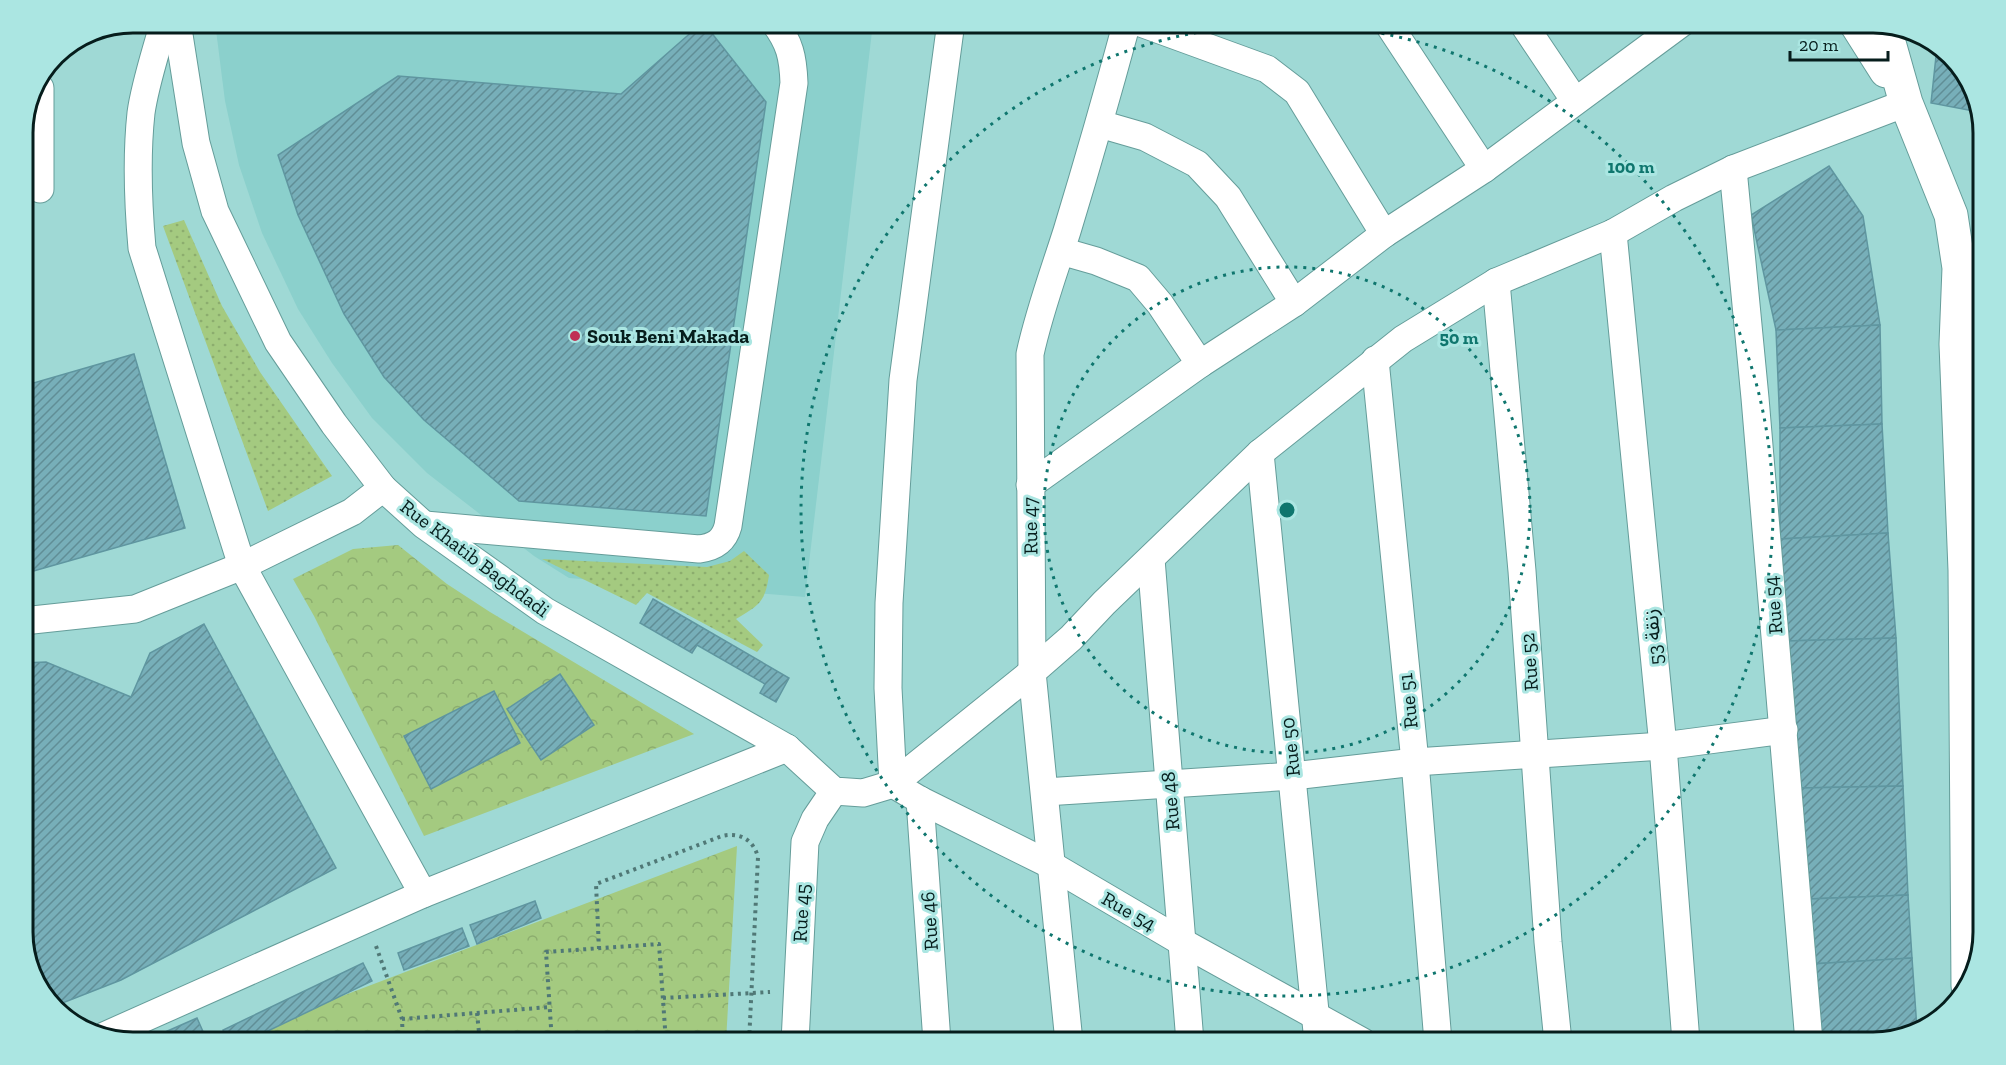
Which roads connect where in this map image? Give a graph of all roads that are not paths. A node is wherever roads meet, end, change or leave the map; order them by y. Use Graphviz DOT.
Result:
graph roads {
  1 [pos="161,33"];
  2 [pos="179,33"];
  3 [pos="782,33"];
  4 [pos="950,33"];
  5 [pos="1124,33"];
  6 [pos="1168,33"];
  7 [pos="1394,33"];
  8 [pos="1529,33"];
  9 [pos="1668,33"];
  10 [pos="1862,33"];
  11 [pos="1887,34"];
  12 [pos="1575,101"];
  13 [pos="38,102"];
  14 [pos="1906,103"];
  15 [pos="1100,124"];
  16 [pos="33,135"];
  17 [pos="33,148"];
  18 [pos="1733,169"];
  19 [pos="1484,170"];
  20 [pos="40,189"];
  21 [pos="1613,233"];
  22 [pos="1384,234"];
  23 [pos="1061,251"];
  24 [pos="1496,282"];
  25 [pos="1294,303"];
  26 [pos="1375,360"];
  27 [pos="1200,364"];
  28 [pos="1260,453"];
  29 [pos="1030,485"];
  30 [pos="383,488"];
  31 [pos="424,525"];
  32 [pos="1151,560"];
  33 [pos="242,566"];
  34 [pos="33,620"];
  35 [pos="1032,672"];
  36 [pos="1784,730"];
  37 [pos="1663,746"];
  38 [pos="787,748"];
  39 [pos="1536,755"];
  40 [pos="1973,760"];
  41 [pos="1414,762"];
  42 [pos="1293,776"];
  43 [pos="1168,783"];
  44 [pos="893,784"];
  45 [pos="834,791"];
  46 [pos="1045,792"];
  47 [pos="920,800"];
  48 [pos="1051,865"];
  49 [pos="423,894"];
  50 [pos="1973,918"];
  51 [pos="1182,942"];
  52 [pos="1970,957"];
  53 [pos="116,1030"];
  54 [pos="1317,1030"];
  55 [pos="795,1032"];
  56 [pos="936,1032"];
  57 [pos="1068,1032"];
  58 [pos="1189,1032"];
  59 [pos="1437,1032"];
  60 [pos="1557,1032"];
  61 [pos="1685,1032"];
  62 [pos="1808,1032"];
  1 -- 33 [label="street"];
  2 -- 30 [label="street, Rue Khatib Baghdadi"];
  3 -- 31 [label="street"];
  4 -- 44 [label="street"];
  5 -- 15 [label="street, Rue 47"];
  6 -- 22 [label="street"];
  7 -- 19 [label="street"];
  8 -- 12 [label="street"];
  9 -- 12 [label="street"];
  10 -- 14 [label="main road"];
  11 -- 14 [label="main road"];
  12 -- 19 [label="street"];
  13 -- 16 [label="street"];
  14 -- 18 [label="street"];
  14 -- 40 [label="main road"];
  15 -- 23 [label="street, Rue 47"];
  15 -- 25 [label="street"];
  17 -- 20 [label="street"];
  18 -- 21 [label="street"];
  18 -- 36 [label="street, Rue 54"];
  19 -- 22 [label="street"];
  21 -- 24 [label="street"];
  21 -- 37 [label="street, زنقة 53"];
  22 -- 25 [label="street"];
  23 -- 27 [label="street"];
  23 -- 29 [label="street, Rue 47"];
  24 -- 26 [label="street"];
  24 -- 39 [label="street, Rue 52"];
  25 -- 27 [label="street"];
  26 -- 28 [label="street"];
  26 -- 41 [label="street, Rue 51"];
  27 -- 29 [label="street"];
  28 -- 32 [label="street"];
  28 -- 42 [label="street, Rue 50"];
  29 -- 35 [label="street, Rue 47"];
  30 -- 31 [label="street, Rue Khatib Baghdadi"];
  30 -- 33 [label="street"];
  31 -- 38 [label="street, Rue Khatib Baghdadi"];
  32 -- 35 [label="street"];
  32 -- 43 [label="street, Rue 48"];
  33 -- 34 [label="street"];
  33 -- 49 [label="street"];
  35 -- 44 [label="street"];
  35 -- 46 [label="street, Rue 47"];
  36 -- 37 [label="street"];
  36 -- 62 [label="street, Rue 54"];
  37 -- 39 [label="street"];
  37 -- 61 [label="street, زنقة 53"];
  38 -- 45 [label="street, Rue Khatib Baghdadi"];
  38 -- 49 [label="street"];
  39 -- 41 [label="street"];
  39 -- 60 [label="street, Rue 52"];
  41 -- 42 [label="street"];
  41 -- 59 [label="street, Rue 51"];
  42 -- 43 [label="street"];
  42 -- 54 [label="street, Rue 50"];
  43 -- 46 [label="street"];
  43 -- 51 [label="street, Rue 48"];
  44 -- 45 [label="street"];
  44 -- 47 [label="street, Rue 54"];
  45 -- 55 [label="street, Rue 45"];
  46 -- 48 [label="street, Rue 47"];
  47 -- 48 [label="street, Rue 54"];
  47 -- 56 [label="street, Rue 46"];
  48 -- 51 [label="street, Rue 54"];
  48 -- 57 [label="street, Rue 47"];
  49 -- 53 [label="street"];
  50 -- 52 [label="main road"];
  51 -- 54 [label="street, Rue 54"];
  51 -- 58 [label="street, Rue 48"];
}
